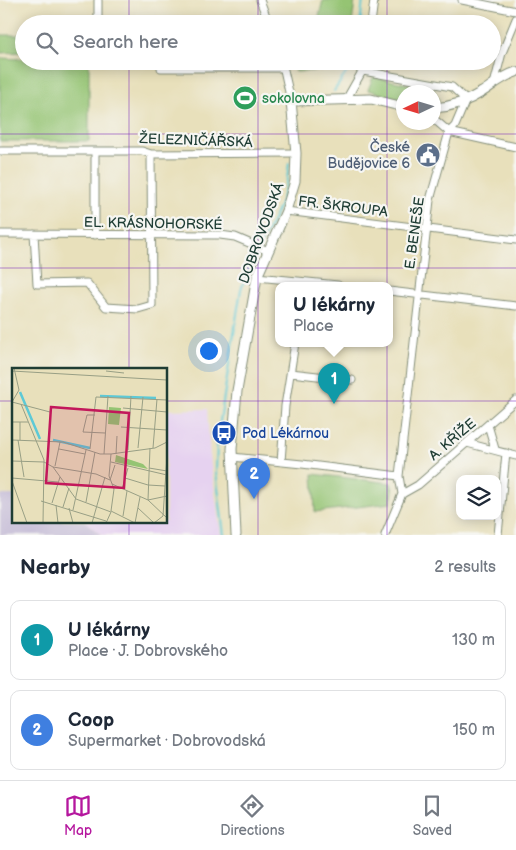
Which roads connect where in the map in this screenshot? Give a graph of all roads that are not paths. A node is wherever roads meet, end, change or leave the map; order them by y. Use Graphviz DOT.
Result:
graph roads {
  1 [pos="98,0"];
  2 [pos="260,0"];
  3 [pos="374,0"];
  4 [pos="462,0"];
  5 [pos="516,11"];
  6 [pos="98,15"];
  7 [pos="266,15"];
  8 [pos="372,15"];
  9 [pos="516,19"];
  10 [pos="501,57"];
  11 [pos="283,70"];
  12 [pos="498,70"];
  13 [pos="364,71"];
  14 [pos="516,72"];
  15 [pos="494,84"];
  16 [pos="346,98"];
  17 [pos="466,100"];
  18 [pos="291,101"];
  19 [pos="396,105"];
  20 [pos="441,106"];
  21 [pos="441,125"];
  22 [pos="449,132"];
  23 [pos="516,147"];
  24 [pos="0,151"];
  25 [pos="95,151"];
  26 [pos="296,153"];
  27 [pos="151,154"];
  28 [pos="286,211"];
  29 [pos="426,229"];
  30 [pos="0,234"];
  31 [pos="34,234"];
  32 [pos="95,235"];
  33 [pos="151,235"];
  34 [pos="516,240"];
  35 [pos="265,250"];
  36 [pos="257,277"];
  37 [pos="294,282"];
  38 [pos="393,292"];
  39 [pos="418,295"];
  40 [pos="516,306"];
  41 [pos="294,347"];
  42 [pos="291,373"];
  43 [pos="352,380"];
  44 [pos="516,400"];
  45 [pos="488,425"];
  46 [pos="467,443"];
  47 [pos="495,449"];
  48 [pos="506,453"];
  49 [pos="516,456"];
  50 [pos="232,457"];
  51 [pos="281,462"];
  52 [pos="399,476"];
  53 [pos="402,494"];
  54 [pos="236,535"];
  55 [pos="385,535"];
  56 [pos="498,535"];
  1 -- 6 [label="street"];
  2 -- 7 [label="street"];
  3 -- 8 [label="street"];
  4 -- 5 [label="street"];
  9 -- 10 [label="street"];
  11 -- 18 [label="street, DOBROVODSKÁ"];
  12 -- 15 [label="street"];
  13 -- 16 [label="street"];
  13 -- 17 [label="street"];
  14 -- 15 [label="main road"];
  15 -- 17 [label="main road"];
  16 -- 18 [label="main road"];
  16 -- 19 [label="main road"];
  17 -- 20 [label="main road"];
  17 -- 22 [label="street, E. BENEŠE"];
  18 -- 26 [label="main road, DOBROVODSKÁ"];
  21 -- 22 [label="street"];
  22 -- 23 [label="street"];
  22 -- 29 [label="street, E. BENEŠE"];
  24 -- 25 [label="street, ŽELEZNIČÁŘSKÁ"];
  25 -- 27 [label="street, ŽELEZNIČÁŘSKÁ"];
  25 -- 32 [label="street"];
  26 -- 27 [label="street, ŽELEZNIČÁŘSKÁ"];
  26 -- 28 [label="main road, DOBROVODSKÁ"];
  27 -- 33 [label="street"];
  28 -- 29 [label="street, FR. ŠKROUPA"];
  28 -- 35 [label="main road, DOBROVODSKÁ"];
  29 -- 34 [label="street, FR. ŠKROUPA"];
  29 -- 39 [label="street, E. BENEŠE"];
  30 -- 31 [label="street, EL. KRÁSNOHORSKÉ"];
  31 -- 32 [label="street, EL. KRÁSNOHORSKÉ"];
  31 -- 33 [label="street"];
  32 -- 33 [label="street, EL. KRÁSNOHORSKÉ"];
  33 -- 35 [label="street, EL. KRÁSNOHORSKÉ"];
  35 -- 36 [label="main road, DOBROVODSKÁ"];
  36 -- 37 [label="street"];
  36 -- 50 [label="main road, DOBROVODSKÁ"];
  38 -- 39 [label="street"];
  39 -- 40 [label="street"];
  39 -- 52 [label="street, E. BENEŠE"];
  41 -- 42 [label="street"];
  42 -- 43 [label="street"];
  42 -- 51 [label="street"];
  44 -- 45 [label="street, A. KŘÍŽE"];
  45 -- 46 [label="street, A. KŘÍŽE"];
  45 -- 47 [label="street"];
  46 -- 47 [label="street"];
  46 -- 53 [label="street, A. KŘÍŽE"];
  47 -- 48 [label="street"];
  48 -- 49 [label="street"];
  48 -- 56 [label="street"];
  50 -- 51 [label="street"];
  50 -- 54 [label="main road, DOBROVODSKÁ"];
  51 -- 52 [label="street"];
  52 -- 53 [label="street, E. BENEŠE"];
  53 -- 55 [label="street"];
}
